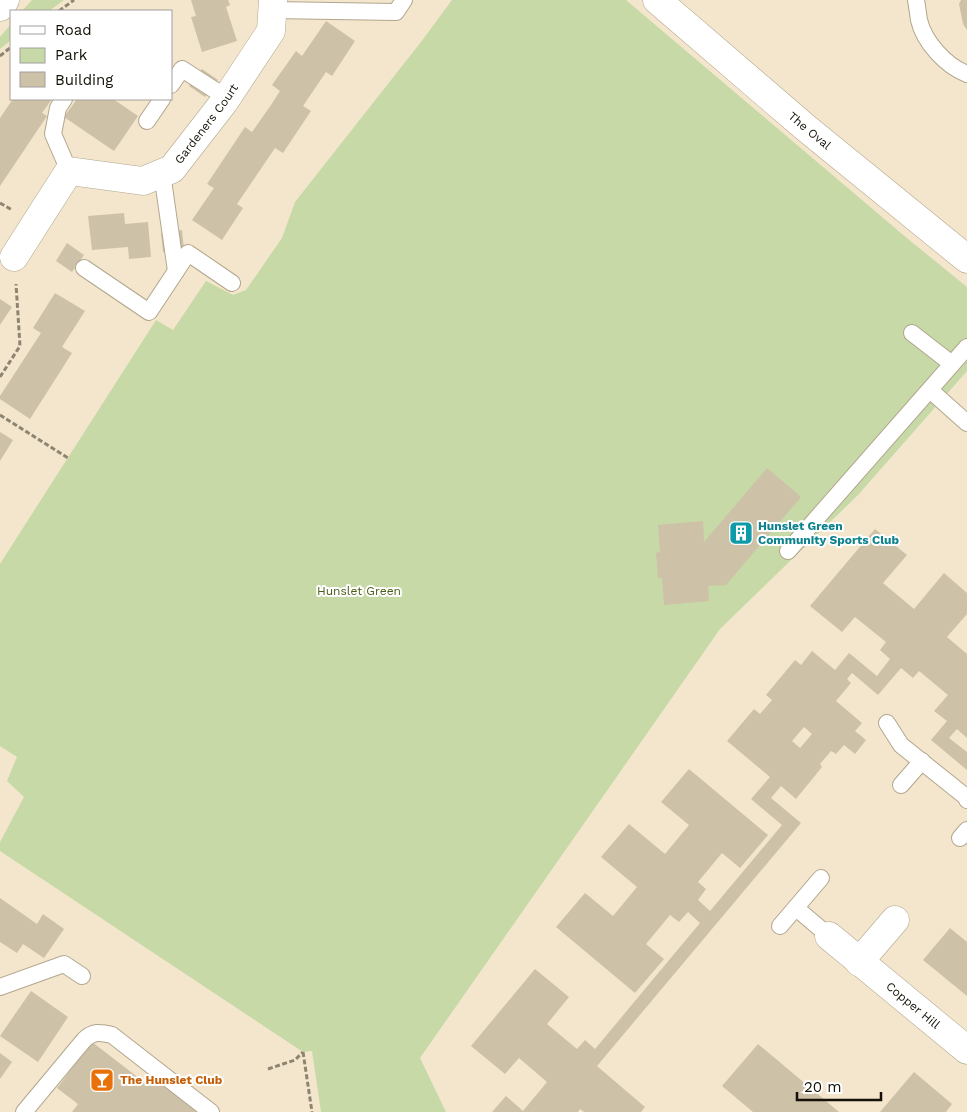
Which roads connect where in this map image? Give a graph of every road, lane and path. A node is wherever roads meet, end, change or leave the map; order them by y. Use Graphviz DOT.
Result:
graph roads {
  1 [pos="5,0"];
  2 [pos="74,0"];
  3 [pos="404,0"];
  4 [pos="657,0"];
  5 [pos="916,0"];
  6 [pos="273,5"];
  7 [pos="0,7"];
  8 [pos="60,10"];
  9 [pos="10,48"];
  10 [pos="0,56"];
  11 [pos="967,74"];
  12 [pos="172,84"];
  13 [pos="227,98"];
  14 [pos="63,100"];
  15 [pos="161,100"];
  16 [pos="147,121"];
  17 [pos="70,171"];
  18 [pos="162,173"];
  19 [pos="7,257"];
  20 [pos="967,259"];
  21 [pos="84,268"];
  22 [pos="176,271"];
  23 [pos="232,283"];
  24 [pos="912,333"];
  25 [pos="967,347"];
  26 [pos="952,364"];
  27 [pos="0,377"];
  28 [pos="930,390"];
  29 [pos="0,415"];
  30 [pos="967,423"];
  31 [pos="68,458"];
  32 [pos="788,551"];
  33 [pos="887,723"];
  34 [pos="922,761"];
  35 [pos="901,785"];
  36 [pos="967,800"];
  37 [pos="821,878"];
  38 [pos="796,908"];
  39 [pos="895,920"];
  40 [pos="780,926"];
  41 [pos="829,936"];
  42 [pos="859,962"];
  43 [pos="82,976"];
  44 [pos="0,987"];
  45 [pos="967,1050"];
  46 [pos="268,1069"];
  47 [pos="24,1112"];
  48 [pos="211,1112"];
  49 [pos="312,1112"];
  1 -- 7 [label="street"];
  2 -- 8 [label="path"];
  3 -- 6 [label="lane"];
  4 -- 20 [label="street, The Oval"];
  5 -- 11 [label="lane"];
  6 -- 13 [label="street, Gardeners Court"];
  9 -- 10 [label="path"];
  12 -- 13 [label="lane"];
  13 -- 18 [label="street, Gardeners Court"];
  14 -- 17 [label="lane"];
  15 -- 16 [label="lane"];
  17 -- 18 [label="street, Gardeners Court"];
  17 -- 19 [label="street"];
  18 -- 22 [label="lane"];
  19 -- 27 [label="path"];
  21 -- 22 [label="lane"];
  22 -- 23 [label="lane"];
  24 -- 26 [label="lane"];
  25 -- 26 [label="lane"];
  26 -- 28 [label="lane"];
  28 -- 30 [label="lane"];
  28 -- 32 [label="lane"];
  29 -- 31 [label="path"];
  33 -- 34 [label="lane"];
  34 -- 35 [label="lane"];
  34 -- 36 [label="lane"];
  37 -- 38 [label="lane"];
  38 -- 40 [label="lane"];
  38 -- 41 [label="lane"];
  39 -- 42 [label="street"];
  41 -- 42 [label="street, Copper Hill"];
  42 -- 45 [label="street, Copper Hill"];
  43 -- 44 [label="lane"];
  46 -- 49 [label="path"];
  47 -- 48 [label="lane"];
}
